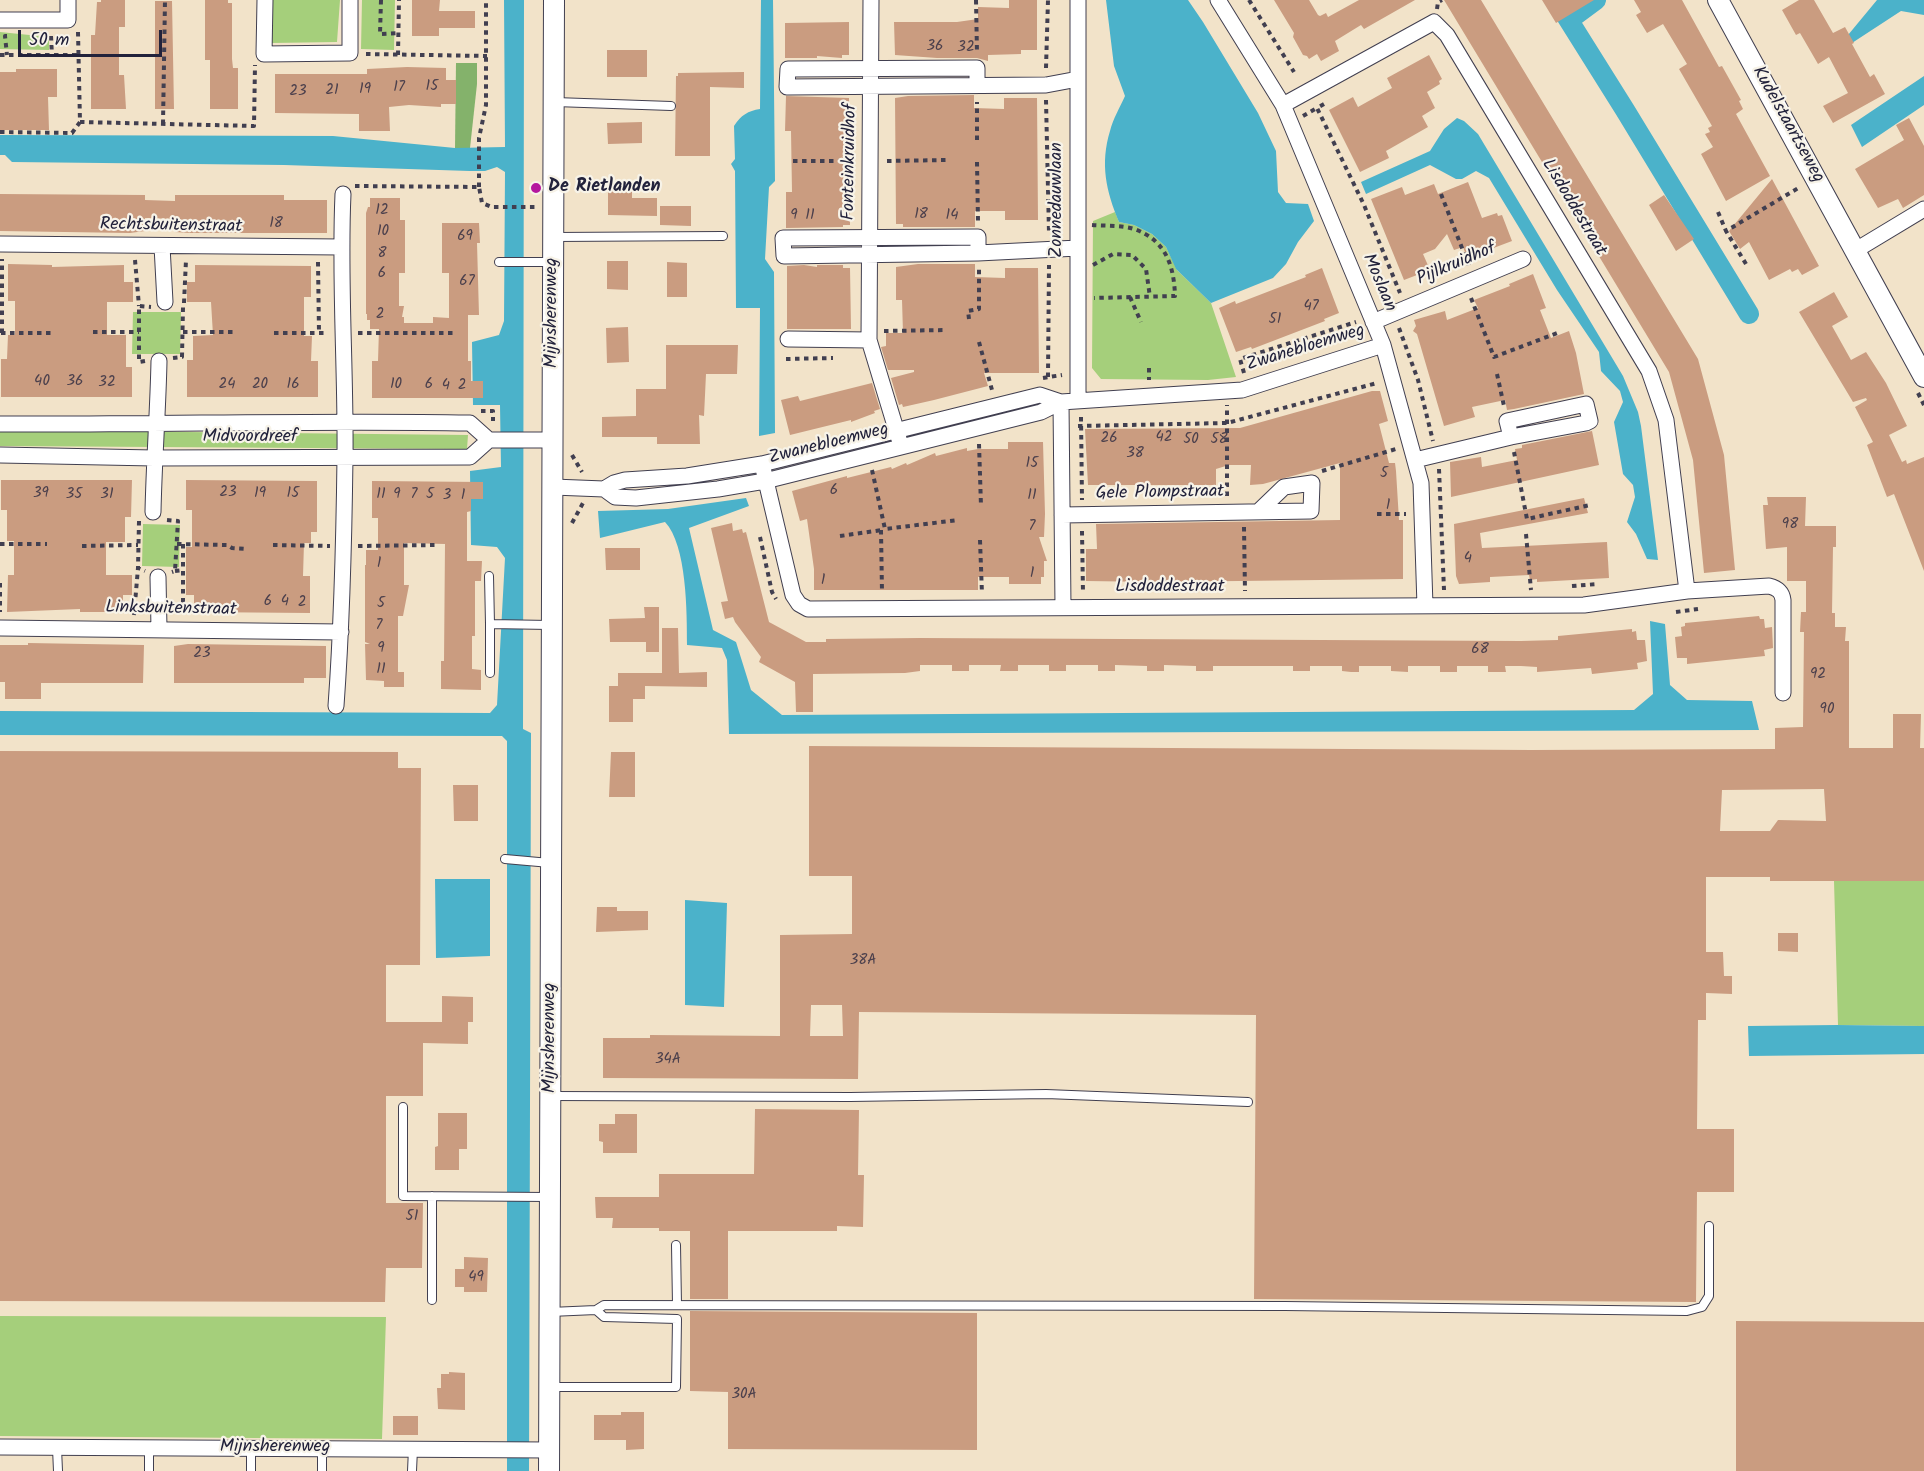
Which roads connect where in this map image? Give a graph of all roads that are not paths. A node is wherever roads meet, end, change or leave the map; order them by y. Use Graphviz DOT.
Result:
graph roads {
  1 [pos="68,0"];
  2 [pos="265,0"];
  3 [pos="350,0"];
  4 [pos="554,0"];
  5 [pos="871,0"];
  6 [pos="1078,0"];
  7 [pos="1218,0"];
  8 [pos="1718,0"];
  9 [pos="0,20"];
  10 [pos="871,70"];
  11 [pos="1078,80"];
  12 [pos="977,85"];
  13 [pos="872,86"];
  14 [pos="554,102"];
  15 [pos="1283,105"];
  16 [pos="671,106"];
  17 [pos="343,194"];
  18 [pos="1924,209"];
  19 [pos="723,236"];
  20 [pos="553,237"];
  21 [pos="870,238"];
  22 [pos="1,244"];
  23 [pos="341,247"];
  24 [pos="1078,248"];
  25 [pos="1856,250"];
  26 [pos="163,252"];
  27 [pos="978,253"];
  28 [pos="871,254"];
  29 [pos="1522,259"];
  30 [pos="500,262"];
  31 [pos="553,262"];
  32 [pos="165,305"];
  33 [pos="1372,320"];
  34 [pos="869,336"];
  35 [pos="788,339"];
  36 [pos="1383,345"];
  37 [pos="159,361"];
  38 [pos="1924,377"];
  39 [pos="1078,401"];
  40 [pos="1061,402"];
  41 [pos="345,421"];
  42 [pos="0,424"];
  43 [pos="158,424"];
  44 [pos="897,430"];
  45 [pos="1511,437"];
  46 [pos="491,440"];
  47 [pos="544,440"];
  48 [pos="901,447"];
  49 [pos="1413,452"];
  50 [pos="0,455"];
  51 [pos="154,458"];
  52 [pos="345,458"];
  53 [pos="762,464"];
  54 [pos="765,481"];
  55 [pos="553,488"];
  56 [pos="604,489"];
  57 [pos="1251,512"];
  58 [pos="1062,515"];
  59 [pos="153,516"];
  60 [pos="489,576"];
  61 [pos="158,577"];
  62 [pos="1687,591"];
  63 [pos="1425,599"];
  64 [pos="1063,600"];
  65 [pos="493,625"];
  66 [pos="543,625"];
  67 [pos="0,628"];
  68 [pos="159,629"];
  69 [pos="341,632"];
  70 [pos="490,673"];
  71 [pos="1783,693"];
  72 [pos="336,706"];
  73 [pos="505,859"];
  74 [pos="542,862"];
  75 [pos="551,1096"];
  76 [pos="1248,1102"];
  77 [pos="403,1107"];
  78 [pos="432,1196"];
  79 [pos="550,1197"];
  80 [pos="1709,1226"];
  81 [pos="676,1245"];
  82 [pos="432,1300"];
  83 [pos="677,1305"];
  84 [pos="596,1311"];
  85 [pos="550,1312"];
  86 [pos="550,1387"];
  87 [pos="0,1448"];
  88 [pos="57,1448"];
  89 [pos="149,1448"];
  90 [pos="251,1448"];
  91 [pos="322,1448"];
  92 [pos="413,1449"];
  93 [pos="541,1450"];
  94 [pos="58,1471"];
  95 [pos="149,1471"];
  96 [pos="251,1471"];
  97 [pos="322,1471"];
  98 [pos="412,1471"];
  99 [pos="549,1471"];
  1 -- 9 [label="street"];
  2 -- 3 [label="street"];
  4 -- 14 [label="street, Mijnsherenweg"];
  5 -- 10 [label="street, Fonteinkruidhof"];
  6 -- 11 [label="street, Zonnedauwlaan"];
  7 -- 15 [label="street, Moslaan"];
  8 -- 25 [label="street, Kudelstaartseweg"];
  10 -- 12 [label="street, Fonteinkruidhof"];
  10 -- 13 [label="street, Fonteinkruidhof"];
  10 -- 13 [label="street, Fonteinkruidhof"];
  11 -- 12 [label="street, Fonteinkruidhof"];
  11 -- 24 [label="street, Zonnedauwlaan"];
  12 -- 13 [label="street, Fonteinkruidhof"];
  13 -- 21 [label="street, Fonteinkruidhof"];
  14 -- 16 [label="lane"];
  14 -- 20 [label="street, Mijnsherenweg"];
  15 -- 33 [label="street, Moslaan"];
  15 -- 62 [label="street, Lisdoddestraat"];
  17 -- 23 [label="street"];
  18 -- 25 [label="street"];
  19 -- 20 [label="lane"];
  20 -- 31 [label="street, Mijnsherenweg"];
  21 -- 27 [label="street, Fonteinkruidhof"];
  21 -- 28 [label="street, Fonteinkruidhof"];
  21 -- 28 [label="street, Fonteinkruidhof"];
  22 -- 26 [label="street, Rechtsbuitenstraat"];
  23 -- 26 [label="street, Rechtsbuitenstraat"];
  23 -- 41 [label="street"];
  24 -- 27 [label="street, Fonteinkruidhof"];
  24 -- 39 [label="street, Zonnedauwlaan"];
  25 -- 38 [label="street, Kudelstaartseweg"];
  26 -- 32 [label="street"];
  27 -- 28 [label="street, Fonteinkruidhof"];
  28 -- 34 [label="street, Fonteinkruidhof"];
  29 -- 33 [label="street, Pijlkruidhof"];
  30 -- 31 [label="lane"];
  31 -- 47 [label="street, Mijnsherenweg"];
  33 -- 36 [label="street, Moslaan"];
  34 -- 35 [label="street"];
  34 -- 44 [label="street, Fonteinkruidhof"];
  36 -- 39 [label="street, Zwanebloemweg"];
  36 -- 49 [label="street, Moslaan"];
  37 -- 43 [label="street"];
  39 -- 40 [label="street, Zwanebloemweg"];
  40 -- 44 [label="street, Zwanebloemweg"];
  40 -- 48 [label="street, Zwanebloemweg"];
  40 -- 58 [label="street"];
  41 -- 43 [label="street, Midvoordreef"];
  41 -- 46 [label="street, Midvoordreef"];
  41 -- 52 [label="street"];
  42 -- 43 [label="street, Midvoordreef"];
  43 -- 51 [label="street"];
  44 -- 48 [label="street, Fonteinkruidhof"];
  44 -- 53 [label="street, Zwanebloemweg"];
  45 -- 45 [label="street"];
  45 -- 49 [label="street"];
  46 -- 47 [label="street"];
  46 -- 52 [label="street, Midvoordreef"];
  47 -- 55 [label="street, Mijnsherenweg"];
  48 -- 54 [label="street, Zwanebloemweg"];
  49 -- 63 [label="street, Moslaan"];
  50 -- 51 [label="street, Midvoordreef"];
  51 -- 52 [label="street, Midvoordreef"];
  51 -- 59 [label="street"];
  52 -- 69 [label="street"];
  53 -- 54 [label="street, Lisdoddestraat"];
  53 -- 56 [label="street, Zwanebloemweg"];
  54 -- 56 [label="street, Zwanebloemweg"];
  54 -- 64 [label="street, Lisdoddestraat"];
  55 -- 56 [label="street, Zwanebloemweg"];
  55 -- 66 [label="street, Mijnsherenweg"];
  57 -- 57 [label="street, Gele Plompstraat"];
  57 -- 58 [label="street, Gele Plompstraat"];
  58 -- 64 [label="street"];
  60 -- 65 [label="lane"];
  61 -- 68 [label="street"];
  62 -- 63 [label="street, Lisdoddestraat"];
  62 -- 71 [label="street, Lisdoddestraat"];
  63 -- 64 [label="street, Lisdoddestraat"];
  65 -- 66 [label="lane"];
  65 -- 70 [label="lane"];
  66 -- 74 [label="street, Mijnsherenweg"];
  67 -- 68 [label="street, Linksbuitenstraat"];
  68 -- 69 [label="street, Linksbuitenstraat"];
  69 -- 72 [label="street"];
  73 -- 74 [label="lane"];
  74 -- 75 [label="street, Mijnsherenweg"];
  75 -- 76 [label="lane"];
  75 -- 79 [label="street, Mijnsherenweg"];
  77 -- 78 [label="lane"];
  78 -- 79 [label="lane"];
  78 -- 82 [label="lane"];
  79 -- 85 [label="street, Mijnsherenweg"];
  80 -- 83 [label="lane"];
  81 -- 83 [label="lane"];
  83 -- 84 [label="lane"];
  84 -- 85 [label="lane"];
  84 -- 86 [label="lane"];
  85 -- 86 [label="street, Mijnsherenweg"];
  86 -- 93 [label="street, Mijnsherenweg"];
  87 -- 88 [label="street, Mijnsherenweg"];
  88 -- 89 [label="street, Mijnsherenweg"];
  88 -- 94 [label="lane"];
  89 -- 90 [label="street, Mijnsherenweg"];
  89 -- 95 [label="lane"];
  90 -- 91 [label="street, Mijnsherenweg"];
  90 -- 96 [label="lane"];
  91 -- 92 [label="street, Mijnsherenweg"];
  91 -- 97 [label="lane"];
  92 -- 93 [label="street, Mijnsherenweg"];
  92 -- 98 [label="lane"];
  93 -- 99 [label="street, Mijnsherenweg"];
}
